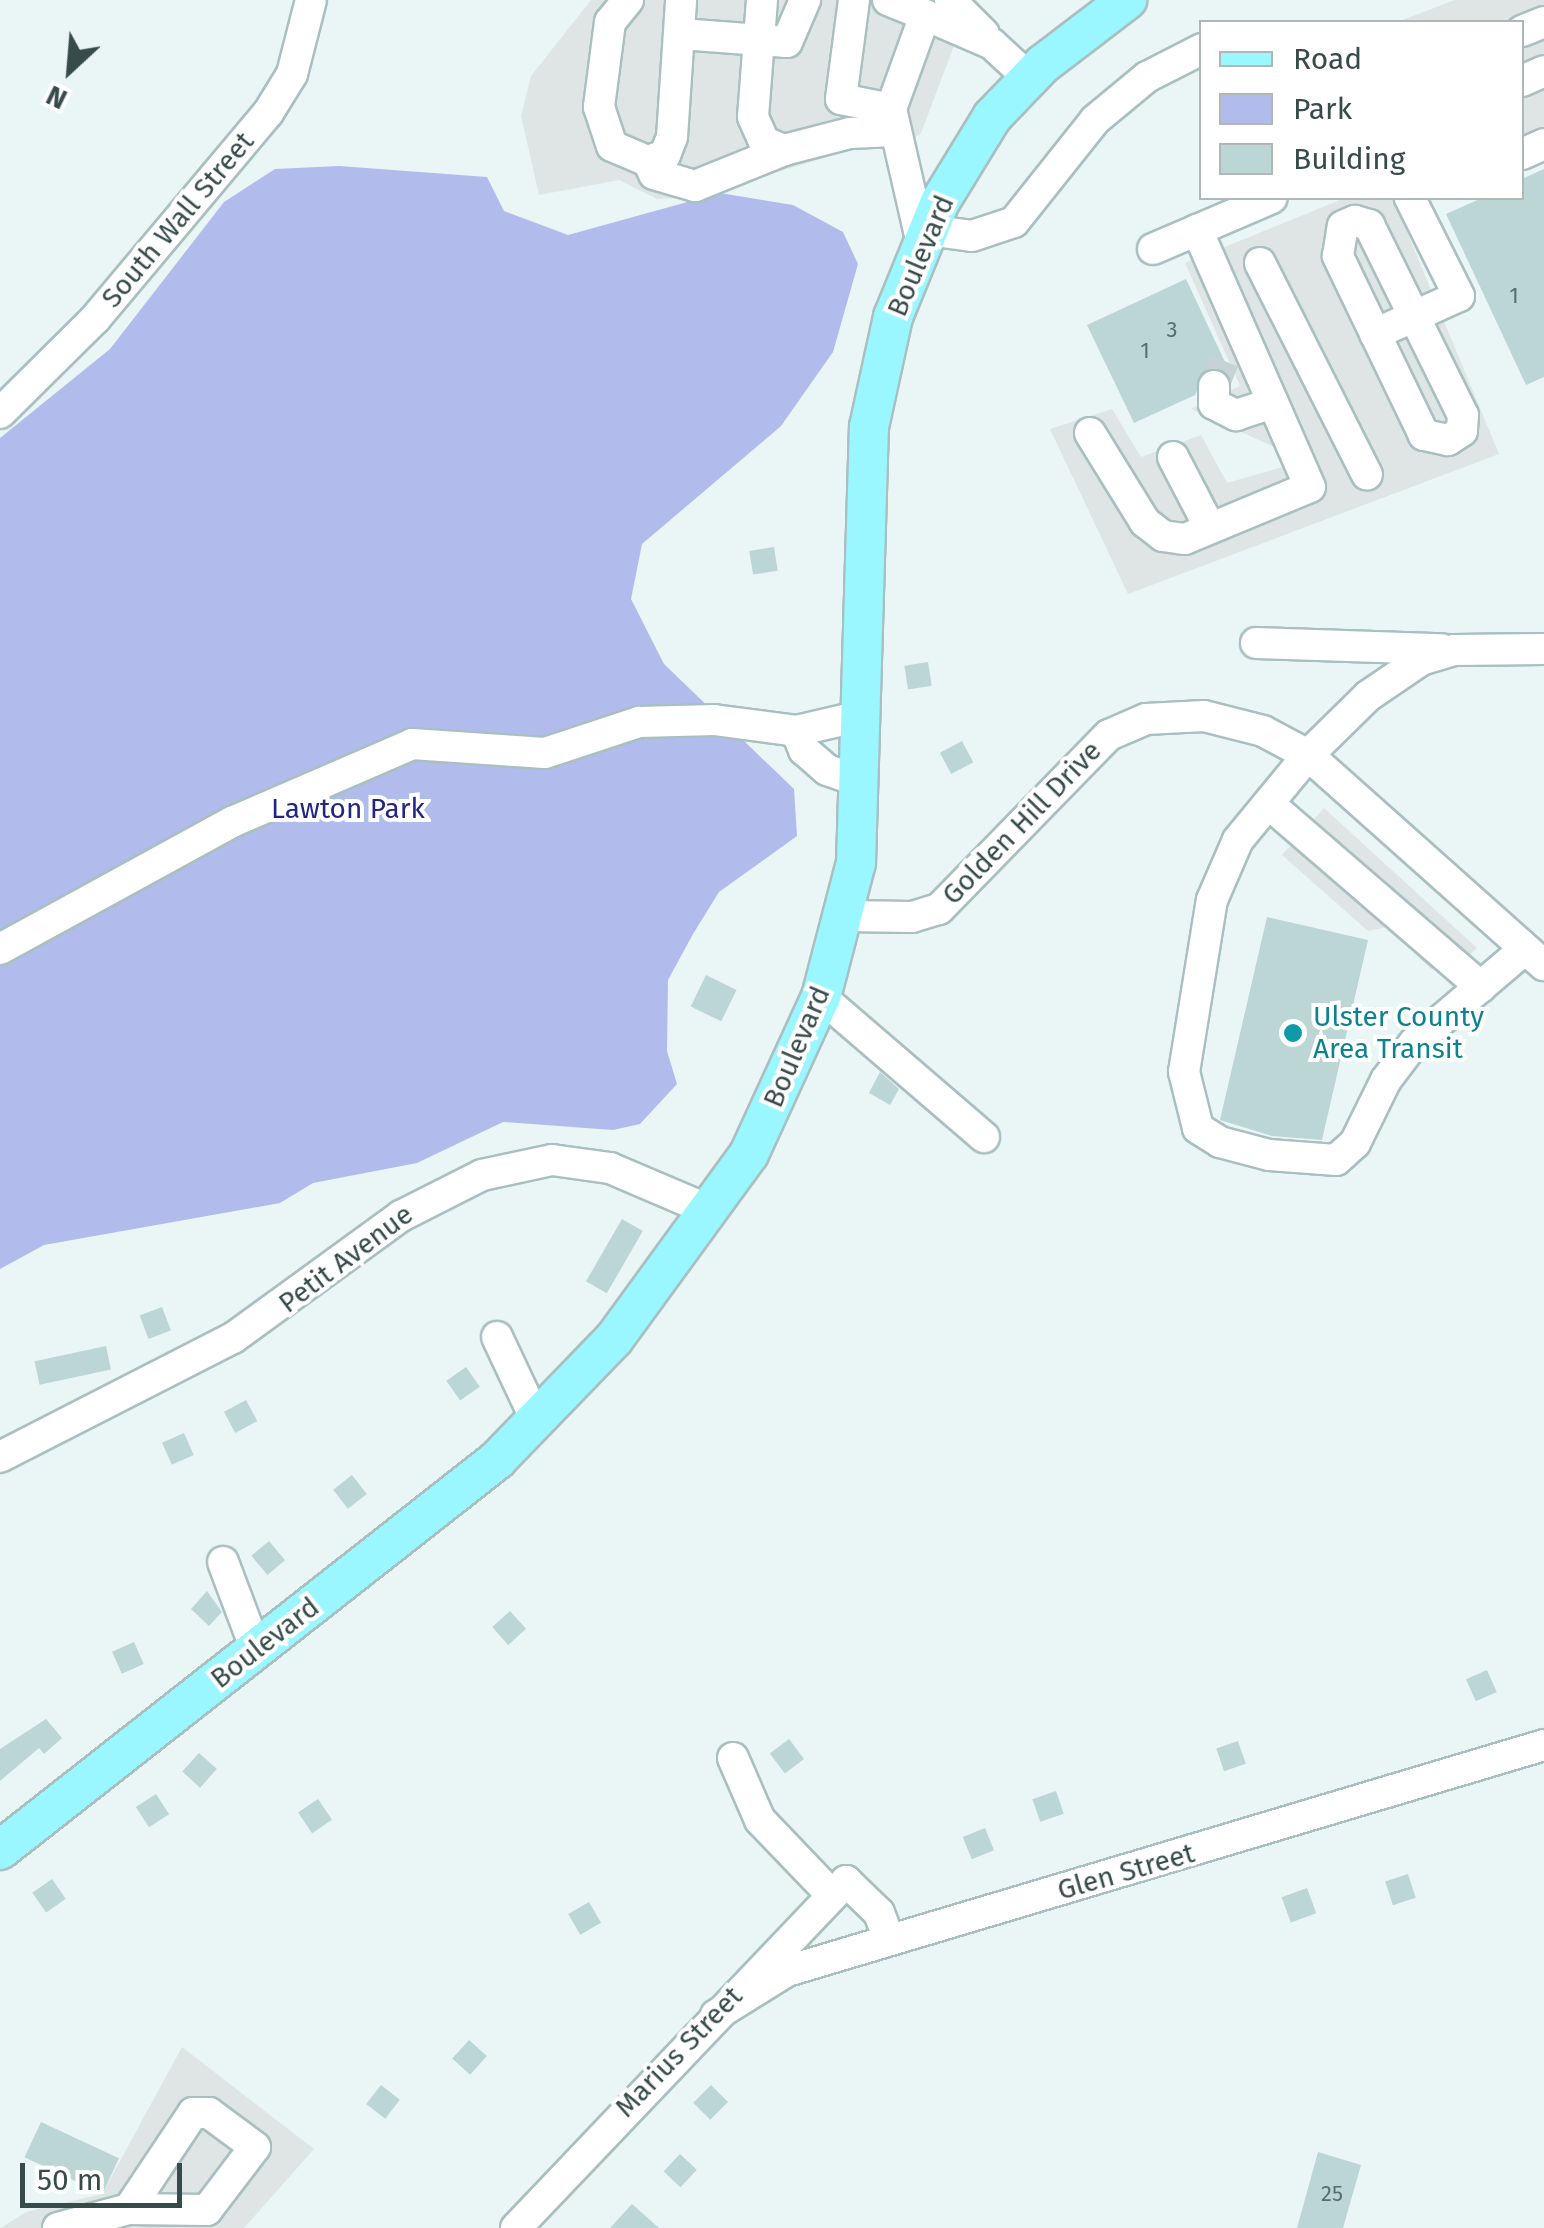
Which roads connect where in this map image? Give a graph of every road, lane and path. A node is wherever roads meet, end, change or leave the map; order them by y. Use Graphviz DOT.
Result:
graph roads {
  1 [pos="310,0"];
  2 [pos="628,0"];
  3 [pos="681,0"];
  4 [pos="762,0"];
  5 [pos="804,0"];
  6 [pos="854,0"];
  7 [pos="888,0"];
  8 [pos="1127,0"];
  9 [pos="938,7"];
  10 [pos="681,34"];
  11 [pos="759,40"];
  12 [pos="1199,51"];
  13 [pos="1030,78"];
  14 [pos="894,120"];
  15 [pos="784,150"];
  16 [pos="648,161"];
  17 [pos="1267,200"];
  18 [pos="1415,200"];
  19 [pos="1196,230"];
  20 [pos="924,237"];
  21 [pos="1154,249"];
  22 [pos="1260,263"];
  23 [pos="1414,316"];
  24 [pos="1238,324"];
  25 [pos="1376,334"];
  26 [pos="1310,366"];
  27 [pos="1269,394"];
  28 [pos="0,413"];
  29 [pos="1090,433"];
  30 [pos="1172,457"];
  31 [pos="1367,474"];
  32 [pos="1210,528"];
  33 [pos="1256,643"];
  34 [pos="1544,649"];
  35 [pos="1454,650"];
  36 [pos="861,716"];
  37 [pos="796,731"];
  38 [pos="1308,755"];
  39 [pos="859,782"];
  40 [pos="1269,804"];
  41 [pos="845,916"];
  42 [pos="0,949"];
  43 [pos="1534,956"];
  44 [pos="1482,988"];
  45 [pos="821,997"];
  46 [pos="984,1137"];
  47 [pos="710,1212"];
  48 [pos="497,1337"];
  49 [pos="537,1422"];
  50 [pos="0,1457"];
  51 [pos="223,1562"];
  52 [pos="256,1650"];
  53 [pos="1544,1745"];
  54 [pos="733,1758"];
  55 [pos="0,1850"];
  56 [pos="839,1888"];
  57 [pos="889,1939"];
  58 [pos="716,2015"];
  59 [pos="129,2209"];
  60 [pos="58,2228"];
  61 [pos="516,2228"];
  1 -- 28 [label="street, South Wall Street"];
  2 -- 16 [label="street"];
  3 -- 10 [label="street"];
  4 -- 11 [label="street"];
  5 -- 11 [label="street"];
  6 -- 14 [label="street"];
  7 -- 9 [label="street"];
  8 -- 13 [label="main road, Boulevard"];
  9 -- 13 [label="street"];
  9 -- 14 [label="street"];
  10 -- 11 [label="street"];
  10 -- 16 [label="street"];
  11 -- 15 [label="street"];
  12 -- 20 [label="street"];
  13 -- 20 [label="main road, Boulevard"];
  14 -- 15 [label="street"];
  14 -- 20 [label="street"];
  15 -- 16 [label="street"];
  17 -- 19 [label="street"];
  18 -- 23 [label="street"];
  19 -- 21 [label="street"];
  19 -- 24 [label="street"];
  20 -- 36 [label="main road, Boulevard"];
  22 -- 26 [label="street"];
  23 -- 25 [label="street"];
  23 -- 25 [label="street"];
  23 -- 25 [label="street"];
  24 -- 27 [label="street"];
  24 -- 27 [label="street"];
  26 -- 27 [label="street"];
  26 -- 31 [label="street"];
  27 -- 32 [label="street"];
  29 -- 32 [label="street"];
  30 -- 32 [label="street"];
  33 -- 35 [label="street"];
  34 -- 35 [label="street"];
  35 -- 38 [label="street"];
  36 -- 37 [label="street"];
  36 -- 39 [label="main road, Boulevard"];
  37 -- 39 [label="street"];
  37 -- 42 [label="street"];
  38 -- 40 [label="street"];
  38 -- 41 [label="street, Golden Hill Drive"];
  38 -- 43 [label="street, Golden Hill Drive"];
  39 -- 41 [label="main road, Boulevard"];
  40 -- 44 [label="street"];
  40 -- 44 [label="street"];
  41 -- 45 [label="main road, Boulevard"];
  43 -- 44 [label="street"];
  45 -- 46 [label="street"];
  45 -- 47 [label="main road, Boulevard"];
  47 -- 49 [label="main road, Boulevard"];
  47 -- 50 [label="street, Petit Avenue"];
  48 -- 49 [label="street"];
  49 -- 52 [label="main road, Boulevard"];
  51 -- 52 [label="street"];
  52 -- 55 [label="main road, Boulevard"];
  53 -- 57 [label="street, Glen Street"];
  54 -- 56 [label="street"];
  56 -- 57 [label="street"];
  56 -- 58 [label="street, Marius Street"];
  57 -- 58 [label="street, Glen Street"];
  58 -- 61 [label="street, Marius Street"];
  59 -- 60 [label="street"];
}
